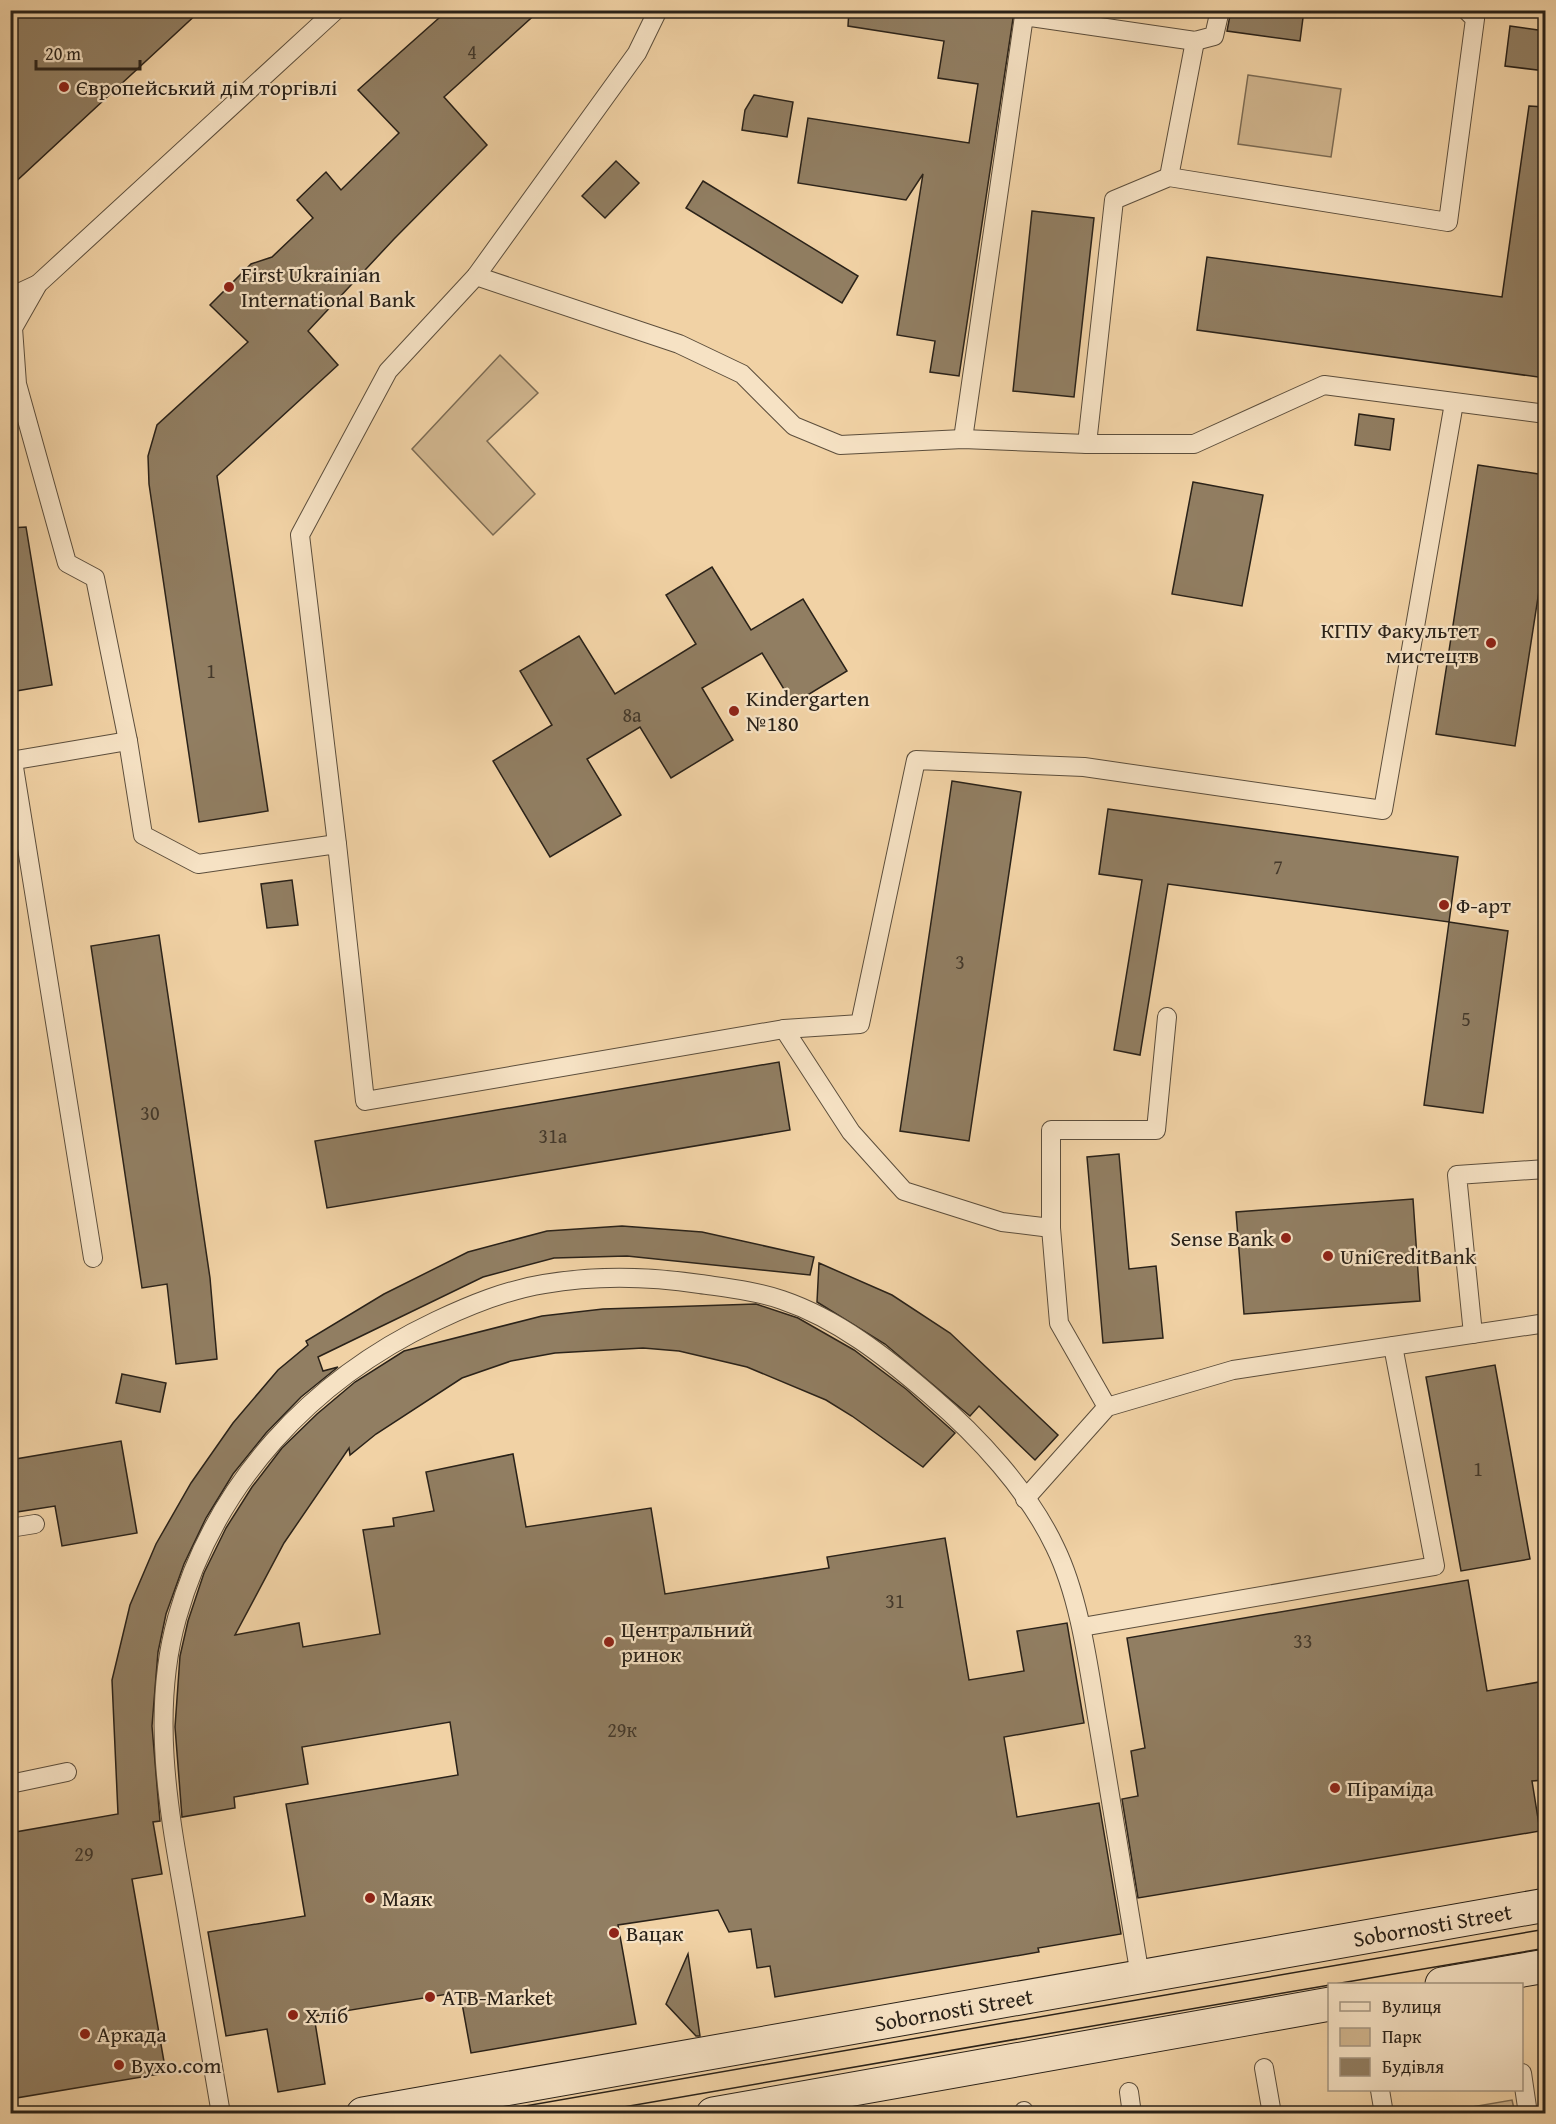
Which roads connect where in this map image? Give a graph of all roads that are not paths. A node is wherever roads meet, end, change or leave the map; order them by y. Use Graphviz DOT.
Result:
graph roads {
  1 [pos="336,10"];
  2 [pos="658,10"];
  3 [pos="1220,10"];
  4 [pos="1466,10"];
  5 [pos="1196,41"];
  6 [pos="1169,177"];
  7 [pos="476,276"];
  8 [pos="38,284"];
  9 [pos="10,297"];
  10 [pos="1454,403"];
  11 [pos="1545,414"];
  12 [pos="963,439"];
  13 [pos="1087,444"];
  14 [pos="128,741"];
  15 [pos="12,761"];
  16 [pos="337,844"];
  17 [pos="1167,1017"];
  18 [pos="784,1029"];
  19 [pos="1545,1169"];
  20 [pos="1051,1228"];
  21 [pos="93,1258"];
  22 [pos="1545,1323"];
  23 [pos="1473,1334"];
  24 [pos="1394,1346"];
  25 [pos="1107,1407"];
  26 [pos="1025,1499"];
  27 [pos="35,1524"];
  28 [pos="10,1528"];
  29 [pos="1082,1628"];
  30 [pos="67,1772"];
  31 [pos="10,1784"];
  32 [pos="1545,1905"];
  33 [pos="1545,1966"];
  34 [pos="1140,1977"];
  35 [pos="1448,1983"];
  36 [pos="1328,2004"];
  37 [pos="1264,2068"];
  38 [pos="1523,2085"];
  39 [pos="1380,2091"];
  40 [pos="1129,2092"];
  41 [pos="221,2114"];
  42 [pos="363,2114"];
  43 [pos="713,2114"];
  44 [pos="1132,2114"];
  45 [pos="1272,2114"];
  46 [pos="1384,2114"];
  47 [pos="1528,2114"];
  1 -- 8 [label="lane"];
  2 -- 7 [label="lane"];
  3 -- 5 [label="lane"];
  4 -- 6 [label="lane"];
  5 -- 6 [label="lane"];
  5 -- 12 [label="lane"];
  6 -- 13 [label="lane"];
  7 -- 12 [label="lane"];
  7 -- 16 [label="lane"];
  8 -- 9 [label="lane"];
  8 -- 14 [label="lane"];
  10 -- 11 [label="lane"];
  10 -- 13 [label="lane"];
  10 -- 18 [label="lane"];
  12 -- 13 [label="lane"];
  14 -- 15 [label="lane"];
  14 -- 16 [label="lane"];
  15 -- 21 [label="lane"];
  16 -- 18 [label="lane"];
  17 -- 20 [label="lane"];
  18 -- 20 [label="lane"];
  19 -- 23 [label="lane"];
  20 -- 25 [label="lane"];
  22 -- 23 [label="lane"];
  23 -- 24 [label="lane"];
  24 -- 25 [label="lane"];
  24 -- 29 [label="lane"];
  25 -- 26 [label="lane"];
  26 -- 29 [label="lane"];
  26 -- 41 [label="lane"];
  27 -- 28 [label="lane"];
  29 -- 34 [label="lane"];
  30 -- 31 [label="lane"];
  32 -- 34 [label="main road, Sobornosti Street"];
  33 -- 35 [label="main road"];
  34 -- 42 [label="main road, Sobornosti Street"];
  36 -- 43 [label="main road"];
  37 -- 45 [label="lane"];
  38 -- 47 [label="lane"];
  39 -- 46 [label="lane"];
  40 -- 44 [label="lane"];
}
